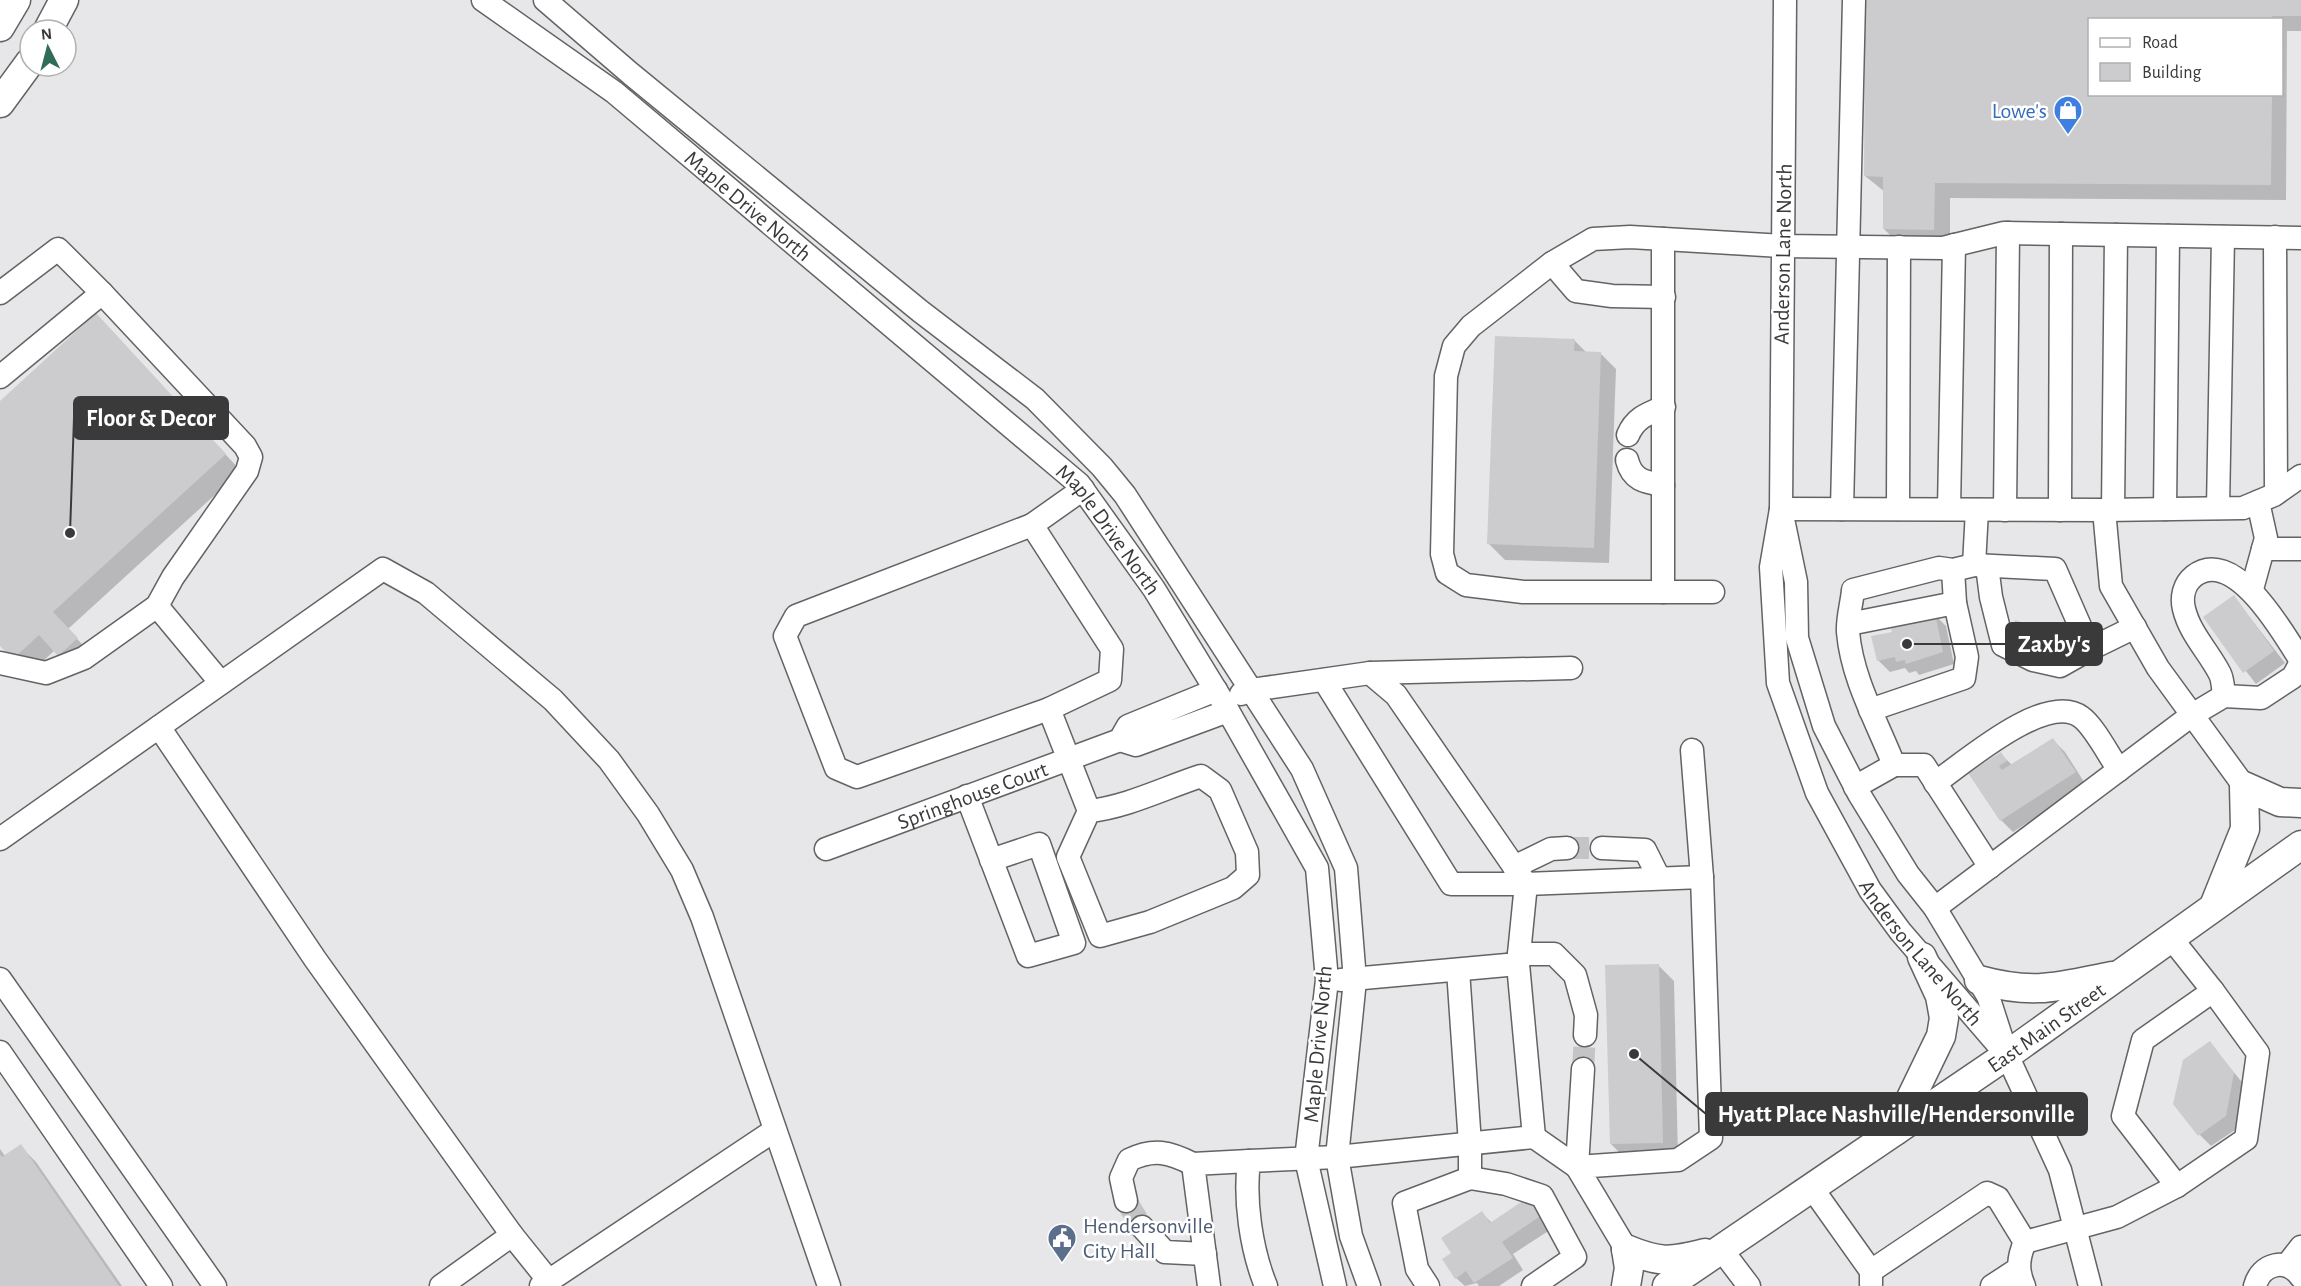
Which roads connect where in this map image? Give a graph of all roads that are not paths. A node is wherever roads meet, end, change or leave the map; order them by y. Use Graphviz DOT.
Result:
graph roads {
  1 [pos="16,0"];
  2 [pos="64,0"];
  3 [pos="483,0"];
  4 [pos="545,0"];
  5 [pos="1785,0"];
  6 [pos="1854,0"];
  7 [pos="54,18"];
  8 [pos="0,27"];
  9 [pos="631,74"];
  10 [pos="18,78"];
  11 [pos="614,92"];
  12 [pos="0,103"];
  13 [pos="2008,233"];
  14 [pos="2061,234"];
  15 [pos="2116,235"];
  16 [pos="2168,236"];
  17 [pos="2223,237"];
  18 [pos="2275,237"];
  19 [pos="2301,238"];
  20 [pos="1663,239"];
  21 [pos="1954,245"];
  22 [pos="1782,246"];
  23 [pos="1849,247"];
  24 [pos="1899,247"];
  25 [pos="1552,263"];
  26 [pos="0,292"];
  27 [pos="102,293"];
  28 [pos="1664,297"];
  29 [pos="920,311"];
  30 [pos="903,333"];
  31 [pos="0,377"];
  32 [pos="1664,407"];
  33 [pos="1628,435"];
  34 [pos="1626,460"];
  35 [pos="1102,467"];
  36 [pos="2301,476"];
  37 [pos="1663,485"];
  38 [pos="1081,487"];
  39 [pos="2267,498"];
  40 [pos="2218,508"];
  41 [pos="1781,509"];
  42 [pos="1842,509"];
  43 [pos="1898,509"];
  44 [pos="1949,509"];
  45 [pos="2165,509"];
  46 [pos="1977,510"];
  47 [pos="2005,510"];
  48 [pos="2060,510"];
  49 [pos="2108,510"];
  50 [pos="1032,525"];
  51 [pos="2263,549"];
  52 [pos="2301,549"];
  53 [pos="1971,567"];
  54 [pos="2252,589"];
  55 [pos="1663,592"];
  56 [pos="1713,592"];
  57 [pos="1955,603"];
  58 [pos="158,606"];
  59 [pos="1849,624"];
  60 [pos="2135,627"];
  61 [pos="2090,649"];
  62 [pos="2301,662"];
  63 [pos="0,663"];
  64 [pos="1571,668"];
  65 [pos="1370,673"];
  66 [pos="1324,680"];
  67 [pos="221,684"];
  68 [pos="1251,690"];
  69 [pos="2224,696"];
  70 [pos="1222,701"];
  71 [pos="1049,709"];
  72 [pos="1870,710"];
  73 [pos="2192,715"];
  74 [pos="159,727"];
  75 [pos="1692,750"];
  76 [pos="1068,759"];
  77 [pos="1894,765"];
  78 [pos="2119,770"];
  79 [pos="1935,783"];
  80 [pos="2244,786"];
  81 [pos="1856,787"];
  82 [pos="967,796"];
  83 [pos="2301,803"];
  84 [pos="1089,811"];
  85 [pos="0,839"];
  86 [pos="2300,846"];
  87 [pos="1566,848"];
  88 [pos="1602,848"];
  89 [pos="825,849"];
  90 [pos="991,860"];
  91 [pos="1990,867"];
  92 [pos="1520,876"];
  93 [pos="1702,877"];
  94 [pos="1659,878"];
  95 [pos="2214,906"];
  96 [pos="1935,908"];
  97 [pos="2171,938"];
  98 [pos="1922,957"];
  99 [pos="1519,959"];
  100 [pos="1458,970"];
  101 [pos="2120,974"];
  102 [pos="0,980"];
  103 [pos="1327,980"];
  104 [pos="1355,980"];
  105 [pos="1978,980"];
  106 [pos="2214,991"];
  107 [pos="1585,1035"];
  108 [pos="0,1052"];
  109 [pos="2007,1055"];
  110 [pos="1583,1069"];
  111 [pos="775,1130"];
  112 [pos="1895,1131"];
  113 [pos="1534,1137"];
  114 [pos="1470,1144"];
  115 [pos="1337,1157"];
  116 [pos="1306,1159"];
  117 [pos="1249,1161"];
  118 [pos="1193,1164"];
  119 [pos="1577,1167"];
  120 [pos="1470,1178"];
  121 [pos="2176,1186"];
  122 [pos="1812,1188"];
  123 [pos="1125,1201"];
  124 [pos="2075,1226"];
  125 [pos="1142,1227"];
  126 [pos="512,1235"];
  127 [pos="2025,1242"];
  128 [pos="2301,1247"];
  129 [pos="1626,1249"];
  130 [pos="1721,1249"];
  131 [pos="1204,1254"];
  132 [pos="2294,1271"];
  133 [pos="2021,1277"];
  134 [pos="1872,1278"];
  135 [pos="545,1283"];
  136 [pos="161,1286"];
  137 [pos="215,1286"];
  138 [pos="441,1286"];
  139 [pos="829,1286"];
  140 [pos="1209,1286"];
  141 [pos="1266,1286"];
  142 [pos="1335,1286"];
  143 [pos="1369,1286"];
  144 [pos="1428,1286"];
  145 [pos="1533,1286"];
  146 [pos="1626,1286"];
  147 [pos="1667,1286"];
  148 [pos="1749,1286"];
  149 [pos="1992,1286"];
  150 [pos="2090,1286"];
  151 [pos="2255,1286"];
  1 -- 8 [label="main road"];
  2 -- 7 [label="main road"];
  3 -- 11 [label="street, Maple Drive North"];
  4 -- 9 [label="street, Maple Drive North"];
  5 -- 22 [label="street, Anderson Lane North"];
  6 -- 23 [label="street"];
  9 -- 11 [label="street"];
  9 -- 29 [label="street, Maple Drive North"];
  10 -- 12 [label="main road"];
  11 -- 30 [label="street, Maple Drive North"];
  13 -- 14 [label="street"];
  13 -- 21 [label="street"];
  13 -- 47 [label="street"];
  14 -- 15 [label="street"];
  14 -- 48 [label="street"];
  15 -- 16 [label="street"];
  15 -- 49 [label="street"];
  16 -- 17 [label="street"];
  16 -- 45 [label="street"];
  17 -- 18 [label="street"];
  17 -- 40 [label="street"];
  18 -- 19 [label="street"];
  18 -- 39 [label="street"];
  20 -- 22 [label="street"];
  20 -- 25 [label="street"];
  20 -- 28 [label="street"];
  21 -- 24 [label="street"];
  21 -- 44 [label="street"];
  22 -- 23 [label="street"];
  22 -- 41 [label="street, Anderson Lane North"];
  23 -- 24 [label="street"];
  23 -- 42 [label="street"];
  24 -- 43 [label="street"];
  25 -- 28 [label="street"];
  25 -- 55 [label="street"];
  26 -- 27 [label="street"];
  27 -- 31 [label="street"];
  27 -- 58 [label="street"];
  28 -- 32 [label="street"];
  29 -- 30 [label="street"];
  29 -- 35 [label="street, Maple Drive North"];
  30 -- 38 [label="street, Maple Drive North"];
  32 -- 33 [label="street"];
  32 -- 37 [label="street"];
  34 -- 37 [label="street"];
  35 -- 38 [label="street"];
  35 -- 68 [label="street, Maple Drive North"];
  36 -- 39 [label="street"];
  37 -- 55 [label="street"];
  38 -- 50 [label="street"];
  38 -- 70 [label="street, Maple Drive North"];
  39 -- 40 [label="street"];
  39 -- 51 [label="street"];
  40 -- 45 [label="street"];
  41 -- 42 [label="street"];
  41 -- 81 [label="street, Anderson Lane North"];
  41 -- 98 [label="street, Anderson Lane North"];
  42 -- 43 [label="street"];
  43 -- 44 [label="street"];
  44 -- 46 [label="street"];
  45 -- 49 [label="street"];
  46 -- 47 [label="street"];
  46 -- 53 [label="street"];
  47 -- 48 [label="street"];
  48 -- 49 [label="street"];
  49 -- 60 [label="street"];
  50 -- 71 [label="street"];
  50 -- 71 [label="street"];
  51 -- 52 [label="street"];
  51 -- 54 [label="street"];
  53 -- 57 [label="street"];
  53 -- 59 [label="street"];
  53 -- 61 [label="street"];
  53 -- 61 [label="street"];
  54 -- 62 [label="street"];
  54 -- 69 [label="street"];
  55 -- 56 [label="street"];
  57 -- 59 [label="street"];
  57 -- 72 [label="street"];
  58 -- 63 [label="street"];
  58 -- 67 [label="street"];
  59 -- 72 [label="street"];
  60 -- 61 [label="street"];
  60 -- 73 [label="street"];
  62 -- 69 [label="street"];
  64 -- 65 [label="street"];
  65 -- 66 [label="street"];
  65 -- 92 [label="street"];
  66 -- 68 [label="street"];
  66 -- 92 [label="street"];
  67 -- 74 [label="street"];
  67 -- 111 [label="street"];
  68 -- 70 [label="street"];
  68 -- 104 [label="street, Maple Drive North"];
  69 -- 73 [label="street"];
  70 -- 76 [label="street, Springhouse Court"];
  70 -- 103 [label="street, Maple Drive North"];
  71 -- 76 [label="street"];
  72 -- 77 [label="street"];
  73 -- 78 [label="street"];
  73 -- 80 [label="street"];
  74 -- 85 [label="street"];
  74 -- 126 [label="street"];
  75 -- 93 [label="street"];
  76 -- 82 [label="street, Springhouse Court"];
  76 -- 84 [label="street"];
  77 -- 79 [label="street"];
  77 -- 81 [label="street"];
  78 -- 79 [label="street"];
  78 -- 91 [label="street"];
  79 -- 91 [label="street"];
  80 -- 83 [label="main road"];
  80 -- 95 [label="main road"];
  81 -- 96 [label="street, Anderson Lane North"];
  82 -- 89 [label="street, Springhouse Court"];
  82 -- 90 [label="street"];
  84 -- 84 [label="street"];
  86 -- 95 [label="main road, East Main Street"];
  87 -- 92 [label="street"];
  88 -- 94 [label="street"];
  90 -- 90 [label="street"];
  91 -- 96 [label="street"];
  92 -- 94 [label="street"];
  92 -- 99 [label="street"];
  93 -- 94 [label="street"];
  93 -- 119 [label="street"];
  95 -- 97 [label="main road, East Main Street"];
  96 -- 105 [label="street, Anderson Lane North"];
  97 -- 101 [label="main road, East Main Street"];
  97 -- 106 [label="street"];
  98 -- 109 [label="street, Anderson Lane North"];
  98 -- 112 [label="main road"];
  99 -- 100 [label="street"];
  99 -- 107 [label="street"];
  99 -- 113 [label="street"];
  100 -- 104 [label="street"];
  100 -- 114 [label="street"];
  101 -- 105 [label="main road"];
  101 -- 109 [label="main road, East Main Street"];
  102 -- 137 [label="street"];
  103 -- 104 [label="street"];
  103 -- 116 [label="street, Maple Drive North"];
  104 -- 115 [label="street, Maple Drive North"];
  105 -- 109 [label="street, Anderson Lane North"];
  106 -- 121 [label="street"];
  106 -- 121 [label="street"];
  108 -- 136 [label="street"];
  109 -- 112 [label="main road, East Main Street"];
  109 -- 124 [label="street"];
  110 -- 119 [label="street"];
  111 -- 135 [label="street"];
  111 -- 139 [label="street"];
  112 -- 122 [label="main road, East Main Street"];
  113 -- 114 [label="street"];
  113 -- 119 [label="street"];
  114 -- 115 [label="street"];
  114 -- 120 [label="street"];
  115 -- 116 [label="street"];
  115 -- 143 [label="street, Maple Drive North"];
  116 -- 117 [label="street"];
  116 -- 142 [label="street, Maple Drive North"];
  117 -- 118 [label="street"];
  117 -- 141 [label="street"];
  118 -- 123 [label="street"];
  118 -- 131 [label="street"];
  119 -- 129 [label="street"];
  120 -- 144 [label="street"];
  120 -- 145 [label="street"];
  121 -- 124 [label="street"];
  122 -- 130 [label="main road, East Main Street"];
  122 -- 134 [label="street"];
  124 -- 127 [label="street"];
  124 -- 150 [label="street"];
  125 -- 131 [label="street"];
  126 -- 135 [label="street"];
  126 -- 138 [label="street"];
  127 -- 133 [label="street"];
  127 -- 134 [label="street"];
  128 -- 132 [label="street"];
  129 -- 130 [label="main road"];
  129 -- 146 [label="main road"];
  130 -- 147 [label="main road, East Main Street"];
  130 -- 148 [label="street"];
  131 -- 140 [label="street"];
  132 -- 151 [label="street"];
  133 -- 149 [label="street"];
}
